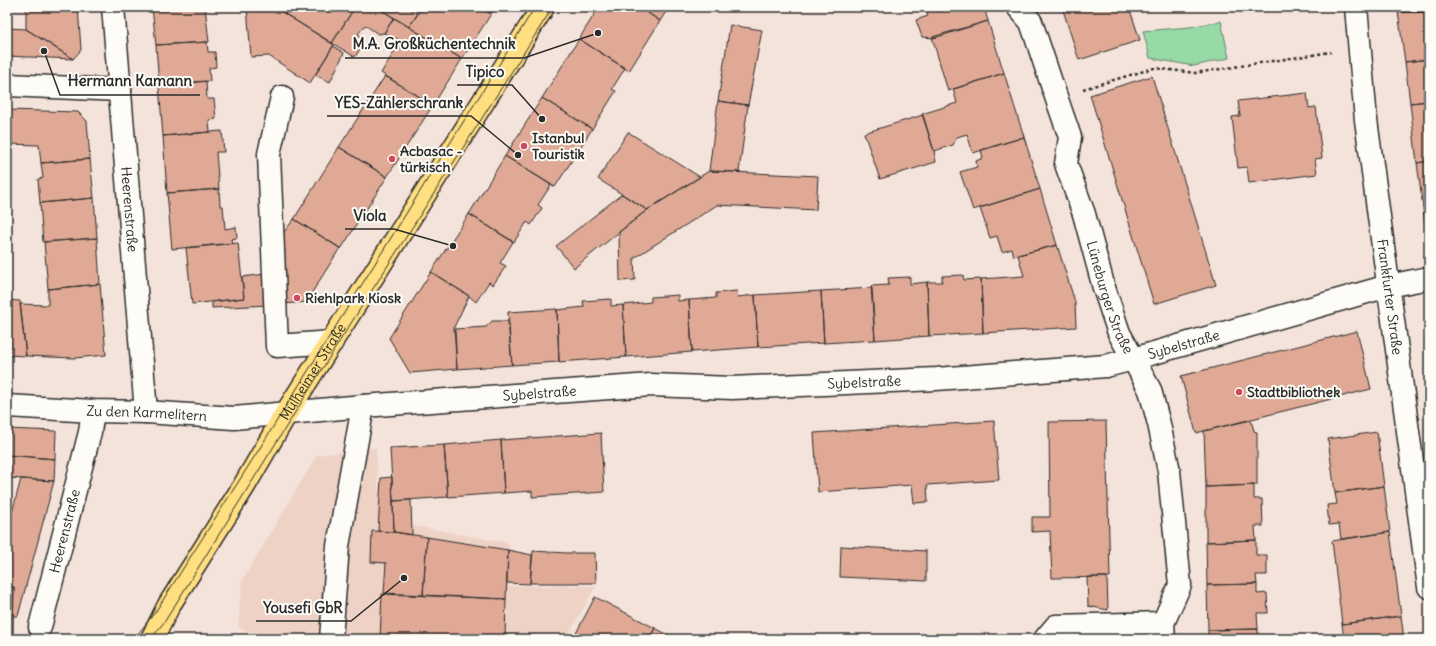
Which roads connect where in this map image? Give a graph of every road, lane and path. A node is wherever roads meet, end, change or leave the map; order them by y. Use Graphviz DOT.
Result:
graph roads {
  1 [pos="113,7"];
  2 [pos="543,7"];
  3 [pos="1018,7"];
  4 [pos="1356,7"];
  5 [pos="1360,47"];
  6 [pos="7,85"];
  7 [pos="120,90"];
  8 [pos="282,97"];
  9 [pos="1057,99"];
  10 [pos="1429,278"];
  11 [pos="1388,286"];
  12 [pos="332,342"];
  13 [pos="1133,359"];
  14 [pos="7,406"];
  15 [pos="363,406"];
  16 [pos="93,411"];
  17 [pos="146,412"];
  18 [pos="287,412"];
  19 [pos="1428,579"];
  20 [pos="40,627"];
  21 [pos="1164,631"];
  22 [pos="152,639"];
  23 [pos="331,639"];
  24 [pos="1045,639"];
  1 -- 7 [label="street, Heerenstraße"];
  2 -- 12 [label="main road, Mülheimer Straße"];
  3 -- 9 [label="street, Lüneburger Straße"];
  4 -- 5 [label="street, Frankfurter Straße"];
  5 -- 9 [label="path"];
  5 -- 11 [label="street, Frankfurter Straße"];
  6 -- 7 [label="street"];
  7 -- 17 [label="street, Heerenstraße"];
  8 -- 12 [label="street"];
  9 -- 13 [label="street, Lüneburger Straße"];
  10 -- 11 [label="street, Sybelstraße"];
  11 -- 13 [label="street, Sybelstraße"];
  11 -- 19 [label="street, Frankfurter Straße"];
  12 -- 18 [label="main road, Mülheimer Straße"];
  13 -- 15 [label="street, Sybelstraße"];
  13 -- 21 [label="street, Lüneburger Straße"];
  14 -- 16 [label="street, Zu den Karmelitern"];
  15 -- 18 [label="street, Sybelstraße"];
  15 -- 23 [label="street"];
  16 -- 17 [label="street, Zu den Karmelitern"];
  16 -- 20 [label="street, Heerenstraße"];
  17 -- 18 [label="street, Zu den Karmelitern"];
  18 -- 22 [label="main road, Mülheimer Straße"];
  21 -- 24 [label="street"];
}
